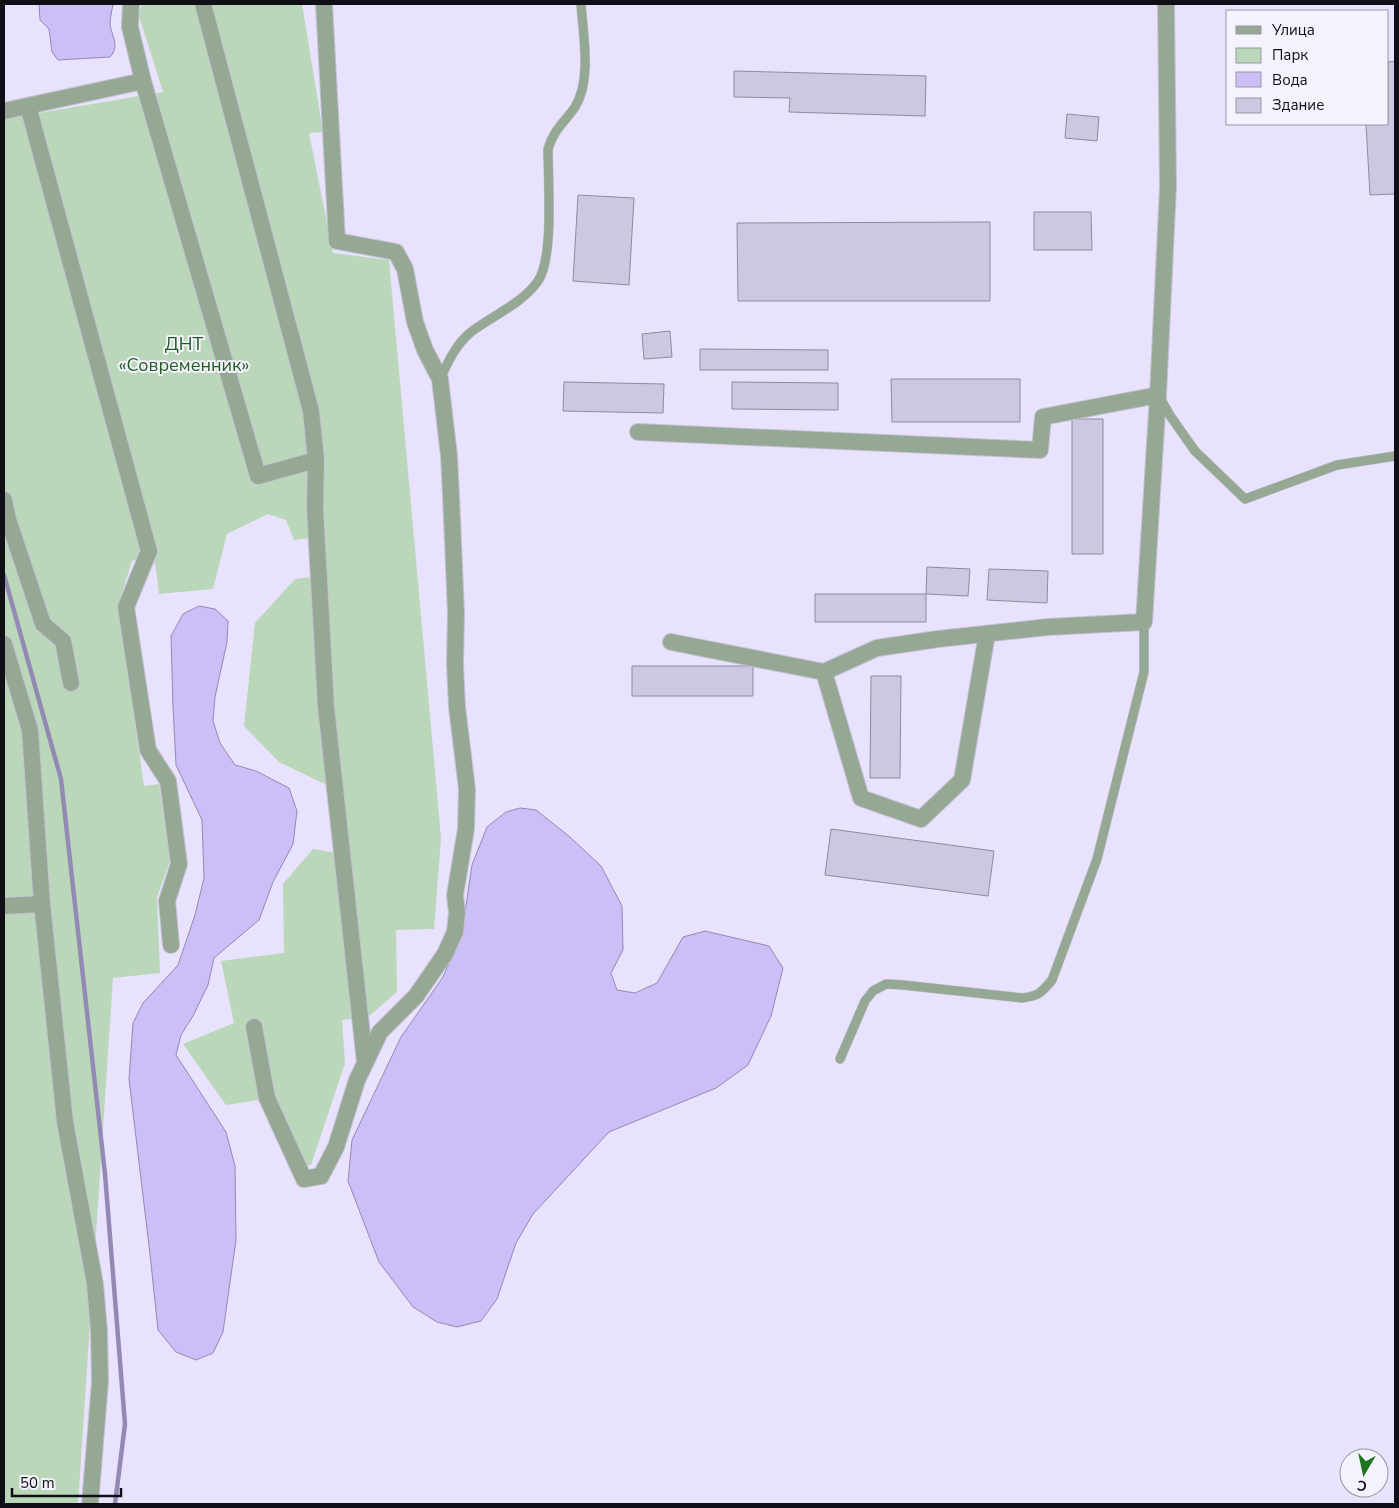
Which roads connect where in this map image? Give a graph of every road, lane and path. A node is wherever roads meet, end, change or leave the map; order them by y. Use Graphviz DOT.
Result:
graph roads {
  1 [pos="131,4"];
  2 [pos="203,4"];
  3 [pos="324,4"];
  4 [pos="581,4"];
  5 [pos="1166,4"];
  6 [pos="143,81"];
  7 [pos="28,106"];
  8 [pos="4,111"];
  9 [pos="440,379"];
  10 [pos="1158,395"];
  11 [pos="638,432"];
  12 [pos="1395,456"];
  13 [pos="316,460"];
  14 [pos="4,500"];
  15 [pos="1144,622"];
  16 [pos="987,634"];
  17 [pos="671,642"];
  18 [pos="4,644"];
  19 [pos="824,672"];
  20 [pos="71,683"];
  21 [pos="42,904"];
  22 [pos="4,906"];
  23 [pos="171,945"];
  24 [pos="254,1026"];
  25 [pos="840,1059"];
  26 [pos="365,1062"];
  27 [pos="90,1504"];
  1 -- 6 [label="street"];
  2 -- 13 [label="street"];
  3 -- 9 [label="street"];
  4 -- 9 [label="lane"];
  5 -- 10 [label="street"];
  6 -- 7 [label="street"];
  6 -- 13 [label="street"];
  7 -- 8 [label="street"];
  7 -- 23 [label="street"];
  9 -- 26 [label="street"];
  10 -- 11 [label="street"];
  10 -- 12 [label="lane"];
  10 -- 15 [label="street"];
  13 -- 26 [label="street"];
  14 -- 20 [label="street"];
  15 -- 16 [label="street"];
  15 -- 25 [label="lane"];
  16 -- 19 [label="street"];
  16 -- 19 [label="street"];
  17 -- 19 [label="street"];
  18 -- 21 [label="street"];
  21 -- 22 [label="street"];
  21 -- 27 [label="street"];
  24 -- 26 [label="street"];
}
